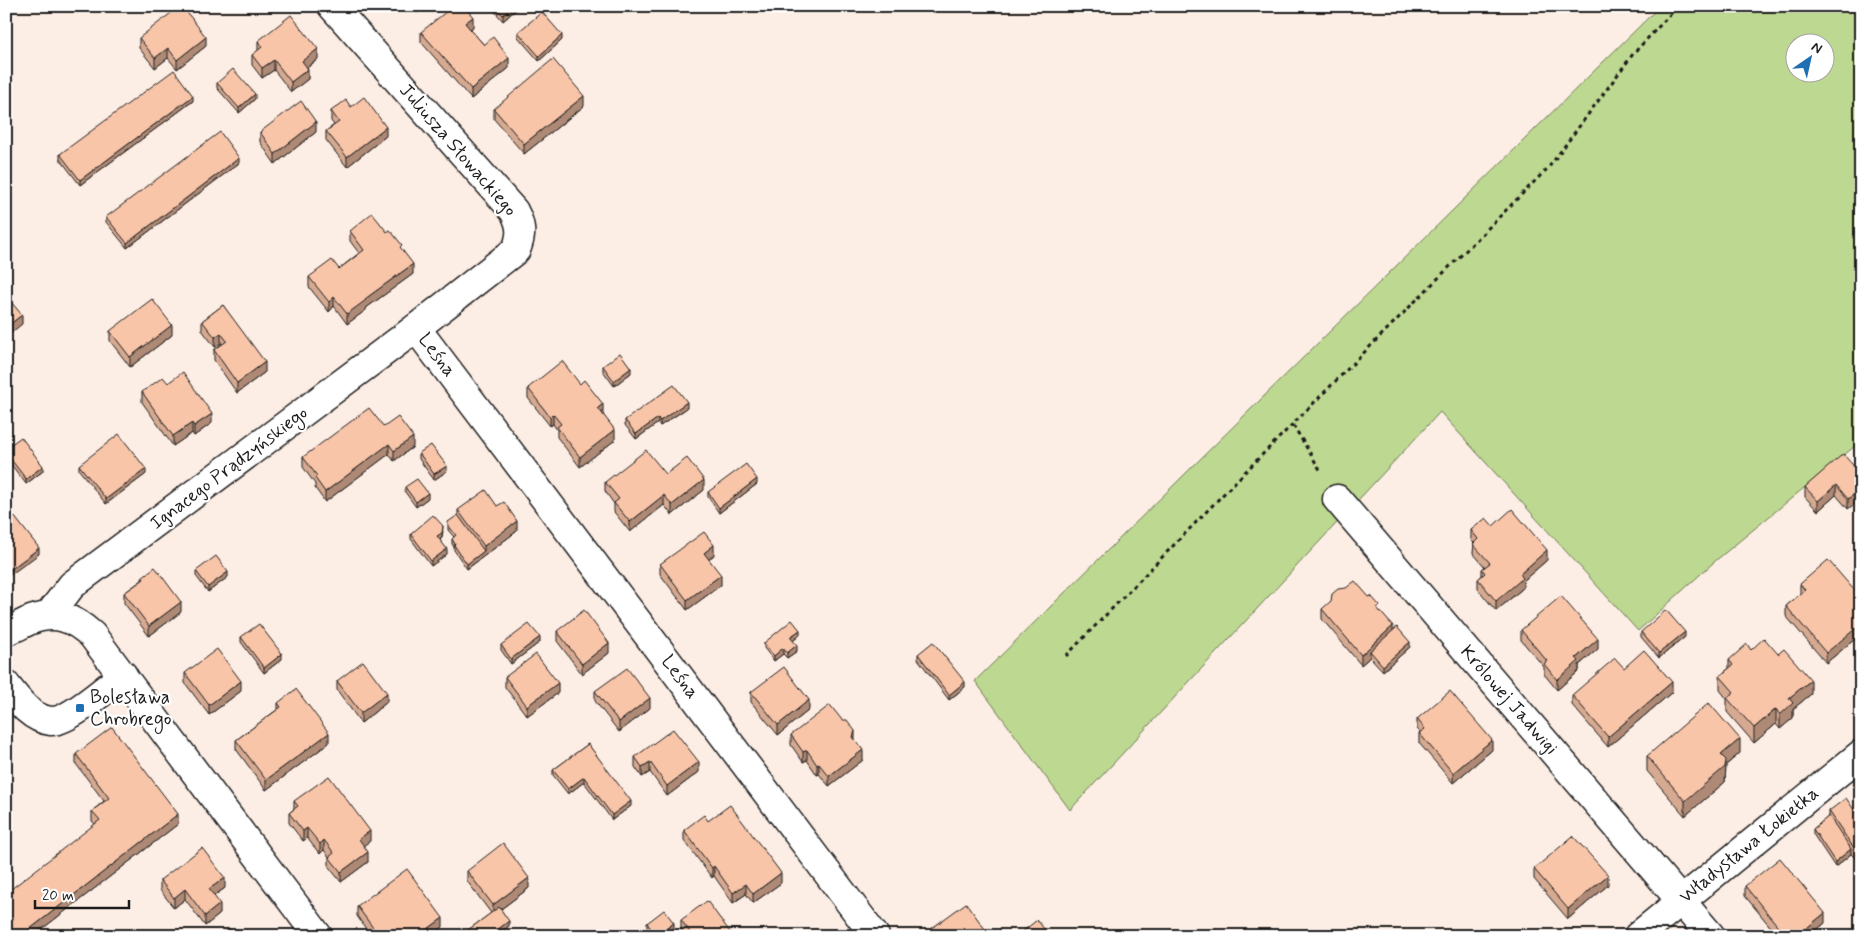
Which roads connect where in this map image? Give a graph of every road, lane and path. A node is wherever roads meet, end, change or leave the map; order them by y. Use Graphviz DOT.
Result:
graph roads {
  1 [pos="332,6"];
  2 [pos="1678,6"];
  3 [pos="416,328"];
  4 [pos="1293,425"];
  5 [pos="1337,499"];
  6 [pos="49,615"];
  7 [pos="6,632"];
  8 [pos="1066,656"];
  9 [pos="123,675"];
  10 [pos="6,685"];
  11 [pos="1861,754"];
  12 [pos="1680,900"];
  13 [pos="318,936"];
  14 [pos="868,936"];
  15 [pos="875,936"];
  16 [pos="1638,936"];
  17 [pos="1711,936"];
  1 -- 3 [label="street, Juliusza Słowackiego"];
  2 -- 4 [label="path"];
  3 -- 6 [label="street, Ignacego Prądzyńskiego"];
  3 -- 14 [label="street, Leśna"];
  3 -- 15 [label="street, Leśna"];
  4 -- 5 [label="path"];
  4 -- 8 [label="path"];
  5 -- 12 [label="street, Królowej Jadwigi"];
  6 -- 7 [label="street"];
  6 -- 9 [label="street"];
  9 -- 10 [label="street"];
  9 -- 13 [label="street"];
  11 -- 12 [label="street, Władysława Łokietka"];
  12 -- 16 [label="street, Władysława Łokietka"];
  12 -- 17 [label="street, Królowej Jadwigi"];
}
